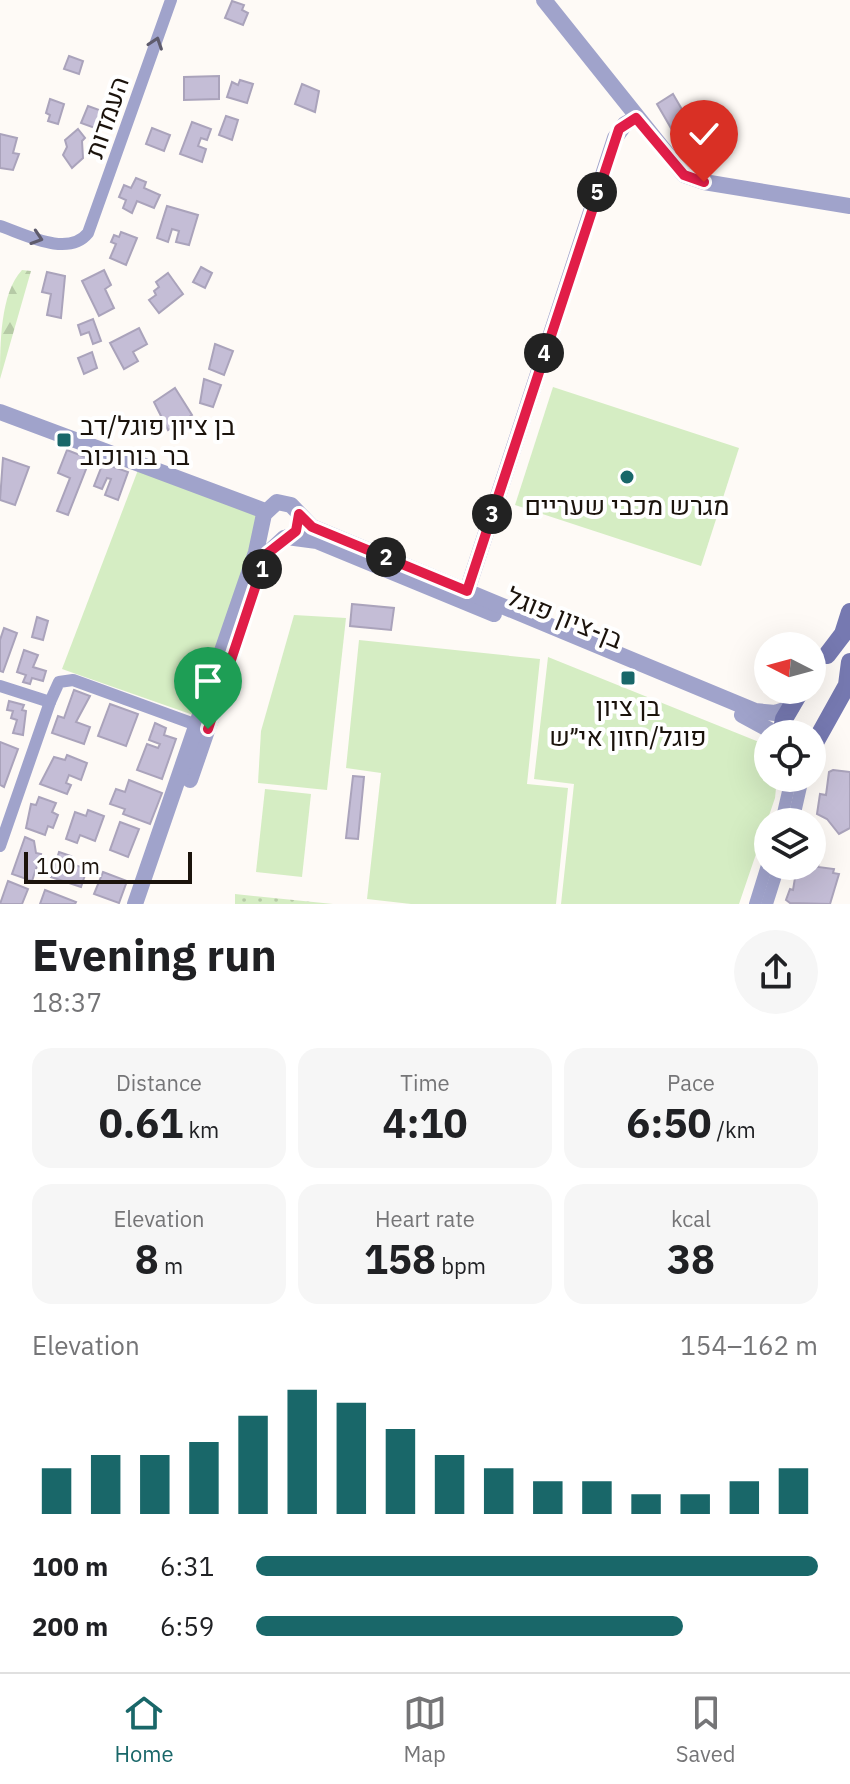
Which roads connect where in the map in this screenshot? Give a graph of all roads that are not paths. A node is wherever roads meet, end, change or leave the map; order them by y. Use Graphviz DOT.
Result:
graph roads {
  1 [pos="171,0"];
  2 [pos="544,0"];
  3 [pos="636,118"];
  4 [pos="850,206"];
  5 [pos="0,226"];
  6 [pos="1,416"];
  7 [pos="299,514"];
  8 [pos="264,517"];
  9 [pos="286,538"];
  10 [pos="467,591"];
  11 [pos="850,612"];
  12 [pos="826,652"];
  13 [pos="826,659"];
  14 [pos="850,662"];
  15 [pos="850,673"];
  16 [pos="0,686"];
  17 [pos="50,702"];
  18 [pos="793,704"];
  19 [pos="791,708"];
  20 [pos="754,720"];
  21 [pos="784,720"];
  22 [pos="826,720"];
  23 [pos="202,727"];
  24 [pos="0,846"];
  25 [pos="762,880"];
  26 [pos="775,880"];
  27 [pos="135,904"];
  28 [pos="146,904"];
  29 [pos="755,904"];
  30 [pos="767,904"];
  5 -- 1 [label="street, העמדות, one-way"];
  2 -- 3 [label="street"];
  3 -- 4 [label="street"];
  3 -- 10 [label="street"];
  6 -- 8 [label="street"];
  7 -- 8 [label="street"];
  7 -- 9 [label="street"];
  7 -- 10 [label="street, בן-ציון פוגל"];
  8 -- 9 [label="street"];
  8 -- 23 [label="street"];
  9 -- 20 [label="street, בן-ציון פוגל"];
  9 -- 23 [label="street"];
  10 -- 19 [label="street, בן-ציון פוגל"];
  11 -- 12 [label="main road"];
  13 -- 15 [label="main road"];
  14 -- 15 [label="main road"];
  15 -- 22 [label="main road"];
  16 -- 17 [label="street"];
  17 -- 23 [label="street"];
  17 -- 24 [label="street"];
  18 -- 19 [label="main road"];
  19 -- 21 [label="main road"];
  23 -- 27 [label="street"];
  23 -- 28 [label="street"];
  25 -- 29 [label="street"];
  26 -- 30 [label="street"];
}
